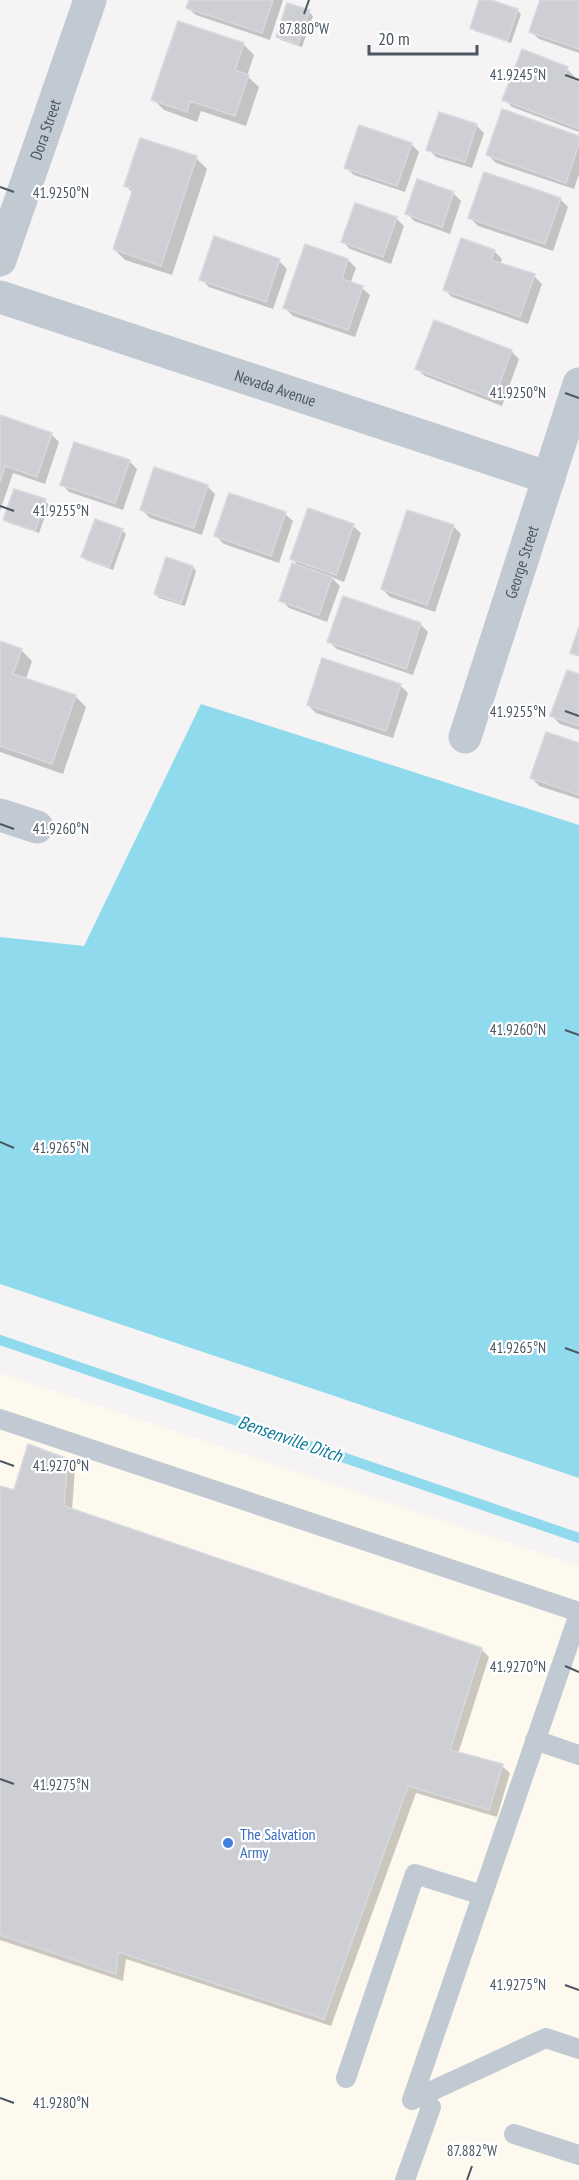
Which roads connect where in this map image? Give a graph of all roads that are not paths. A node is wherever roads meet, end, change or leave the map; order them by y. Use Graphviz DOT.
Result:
graph roads {
  1 [pos="90,0"];
  2 [pos="0,260"];
  3 [pos="0,297"];
  4 [pos="579,384"];
  5 [pos="549,477"];
  6 [pos="465,737"];
  7 [pos="0,815"];
  8 [pos="37,827"];
  9 [pos="0,1419"];
  10 [pos="579,1613"];
  11 [pos="535,1740"];
  12 [pos="579,1755"];
  13 [pos="482,1895"];
  14 [pos="579,2049"];
  15 [pos="346,2078"];
  16 [pos="431,2107"];
  17 [pos="514,2134"];
  18 [pos="579,2155"];
  19 [pos="405,2180"];
  1 -- 2 [label="street, Dora Street"];
  3 -- 5 [label="street, Nevada Avenue"];
  4 -- 5 [label="street, George Street"];
  5 -- 6 [label="street, George Street"];
  7 -- 8 [label="street"];
  9 -- 10 [label="lane"];
  10 -- 11 [label="lane"];
  11 -- 12 [label="lane"];
  11 -- 13 [label="lane"];
  13 -- 14 [label="lane"];
  13 -- 15 [label="lane"];
  16 -- 19 [label="lane"];
  17 -- 18 [label="lane"];
}
